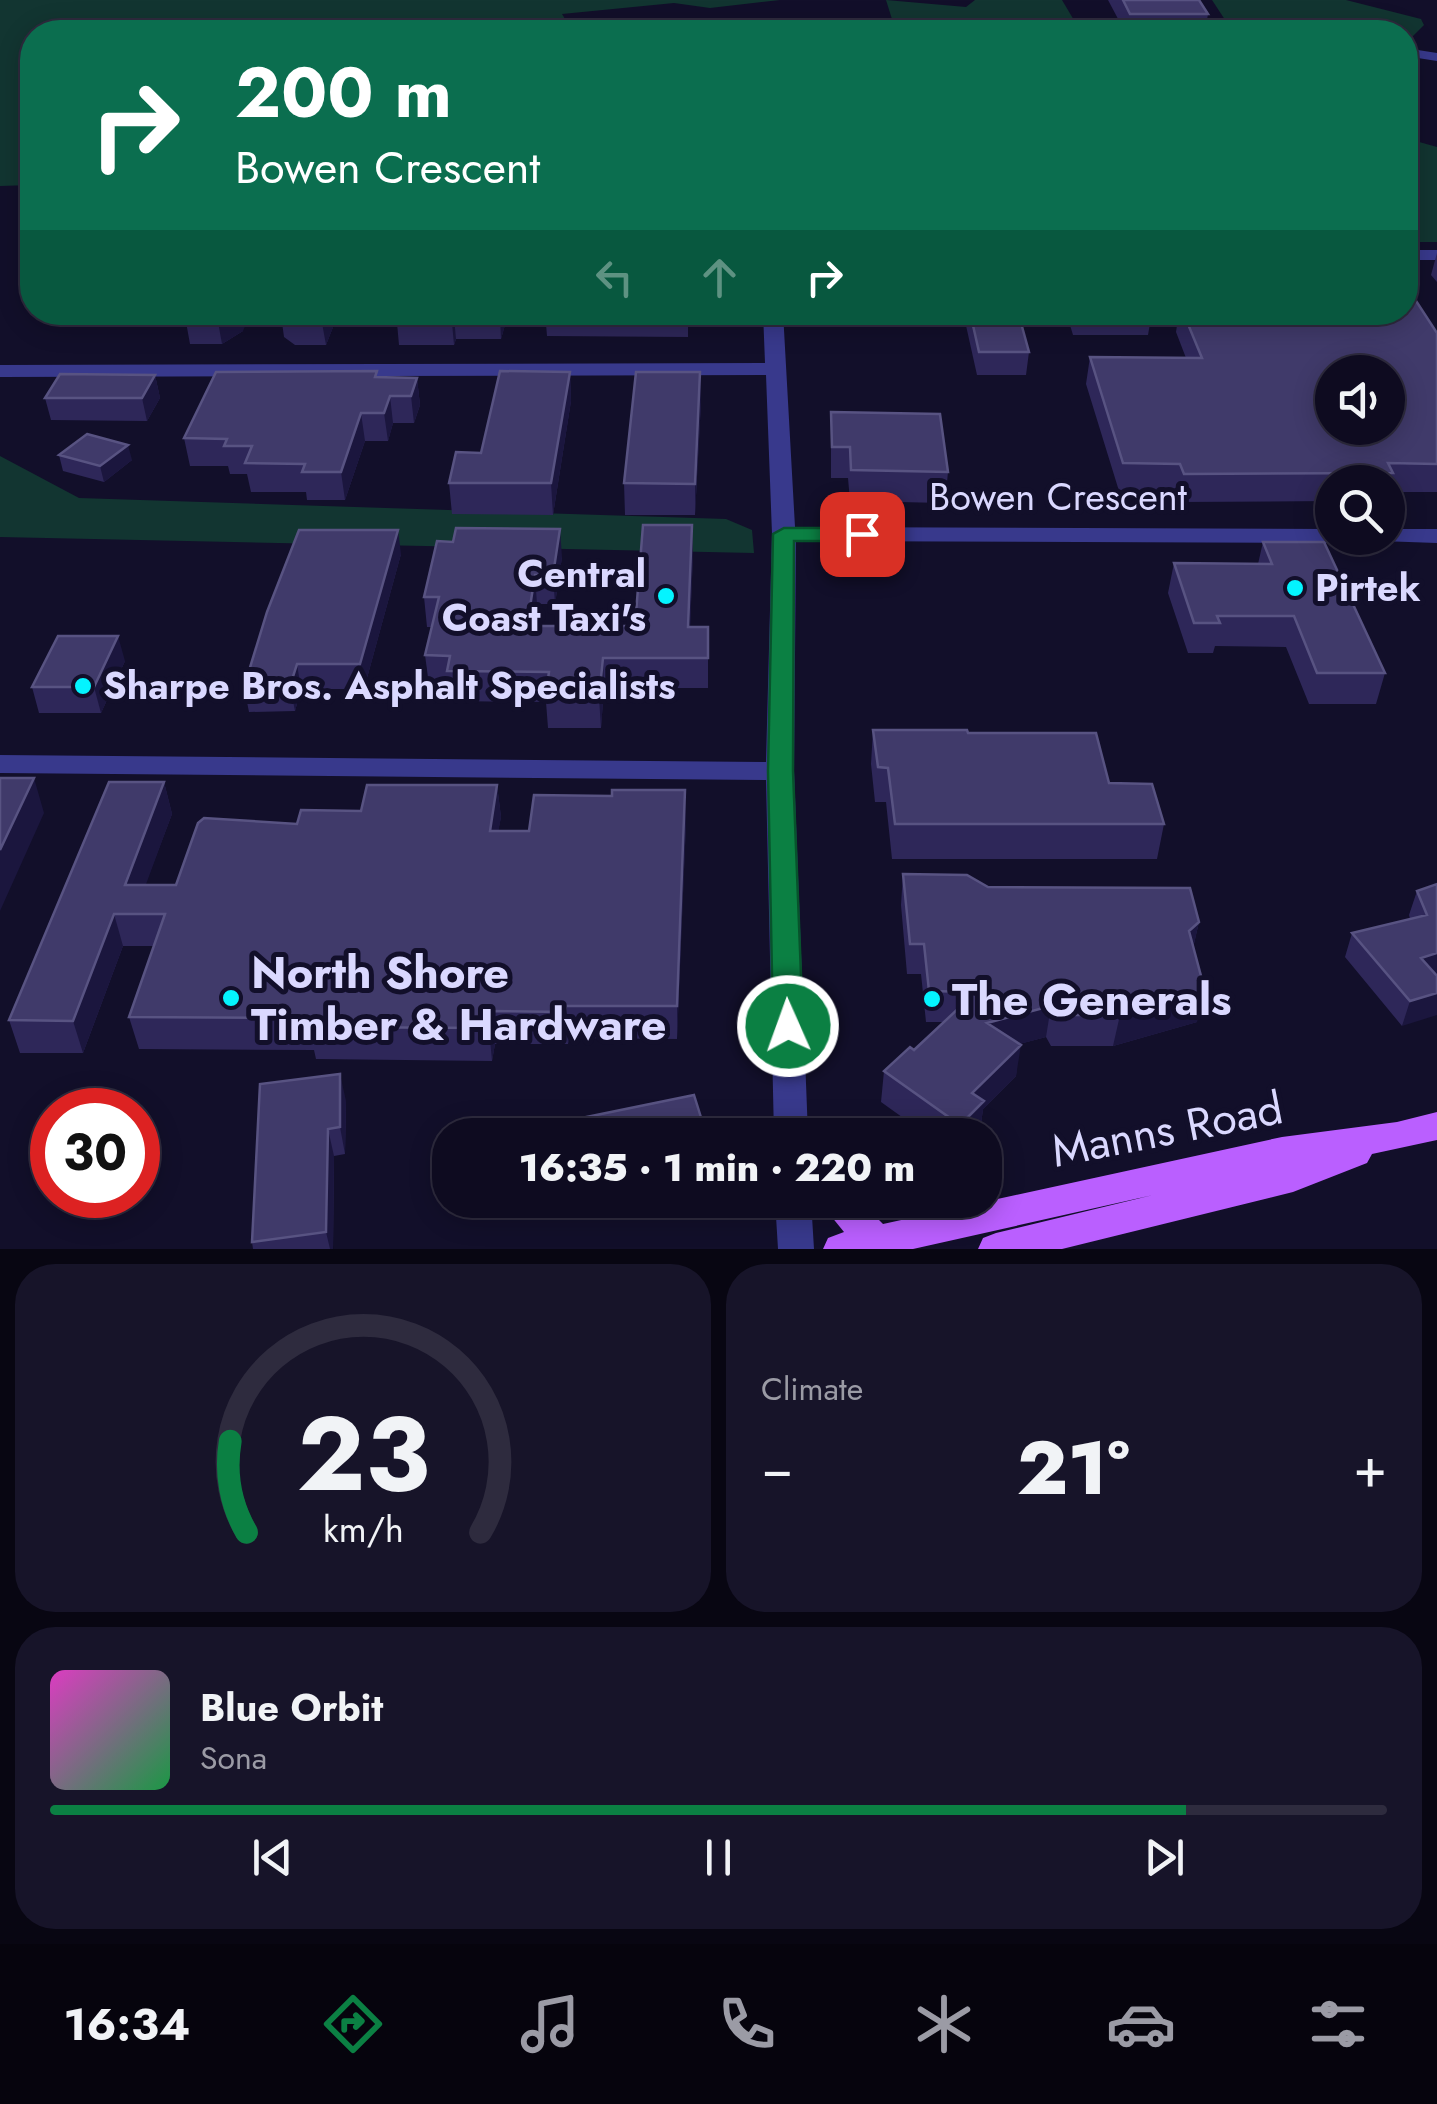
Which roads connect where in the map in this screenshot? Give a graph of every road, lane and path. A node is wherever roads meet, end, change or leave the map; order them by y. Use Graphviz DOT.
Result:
graph roads {
  1 [pos="773,325"];
  2 [pos="774,369"];
  3 [pos="0,371"];
  4 [pos="784,534"];
  5 [pos="1315,536"];
  6 [pos="1405,536"];
  7 [pos="1437,536"];
  8 [pos="0,764"];
  9 [pos="780,771"];
  10 [pos="791,1118"];
  11 [pos="1437,1126"];
  12 [pos="1397,1136"];
  13 [pos="795,1218"];
  14 [pos="845,1218"];
  15 [pos="858,1245"];
  16 [pos="796,1249"];
  17 [pos="996,1249"];
  1 -- 2 [label="street"];
  2 -- 3 [label="street"];
  2 -- 4 [label="street"];
  4 -- 5 [label="street, Bowen Crescent"];
  4 -- 9 [label="street"];
  6 -- 7 [label="street"];
  8 -- 9 [label="street"];
  9 -- 10 [label="street"];
  11 -- 12 [label="main road, Manns Road"];
  12 -- 15 [label="main road, Manns Road"];
  12 -- 17 [label="main road, Manns Road"];
  13 -- 16 [label="street"];
  14 -- 15 [label="main road"];
}
